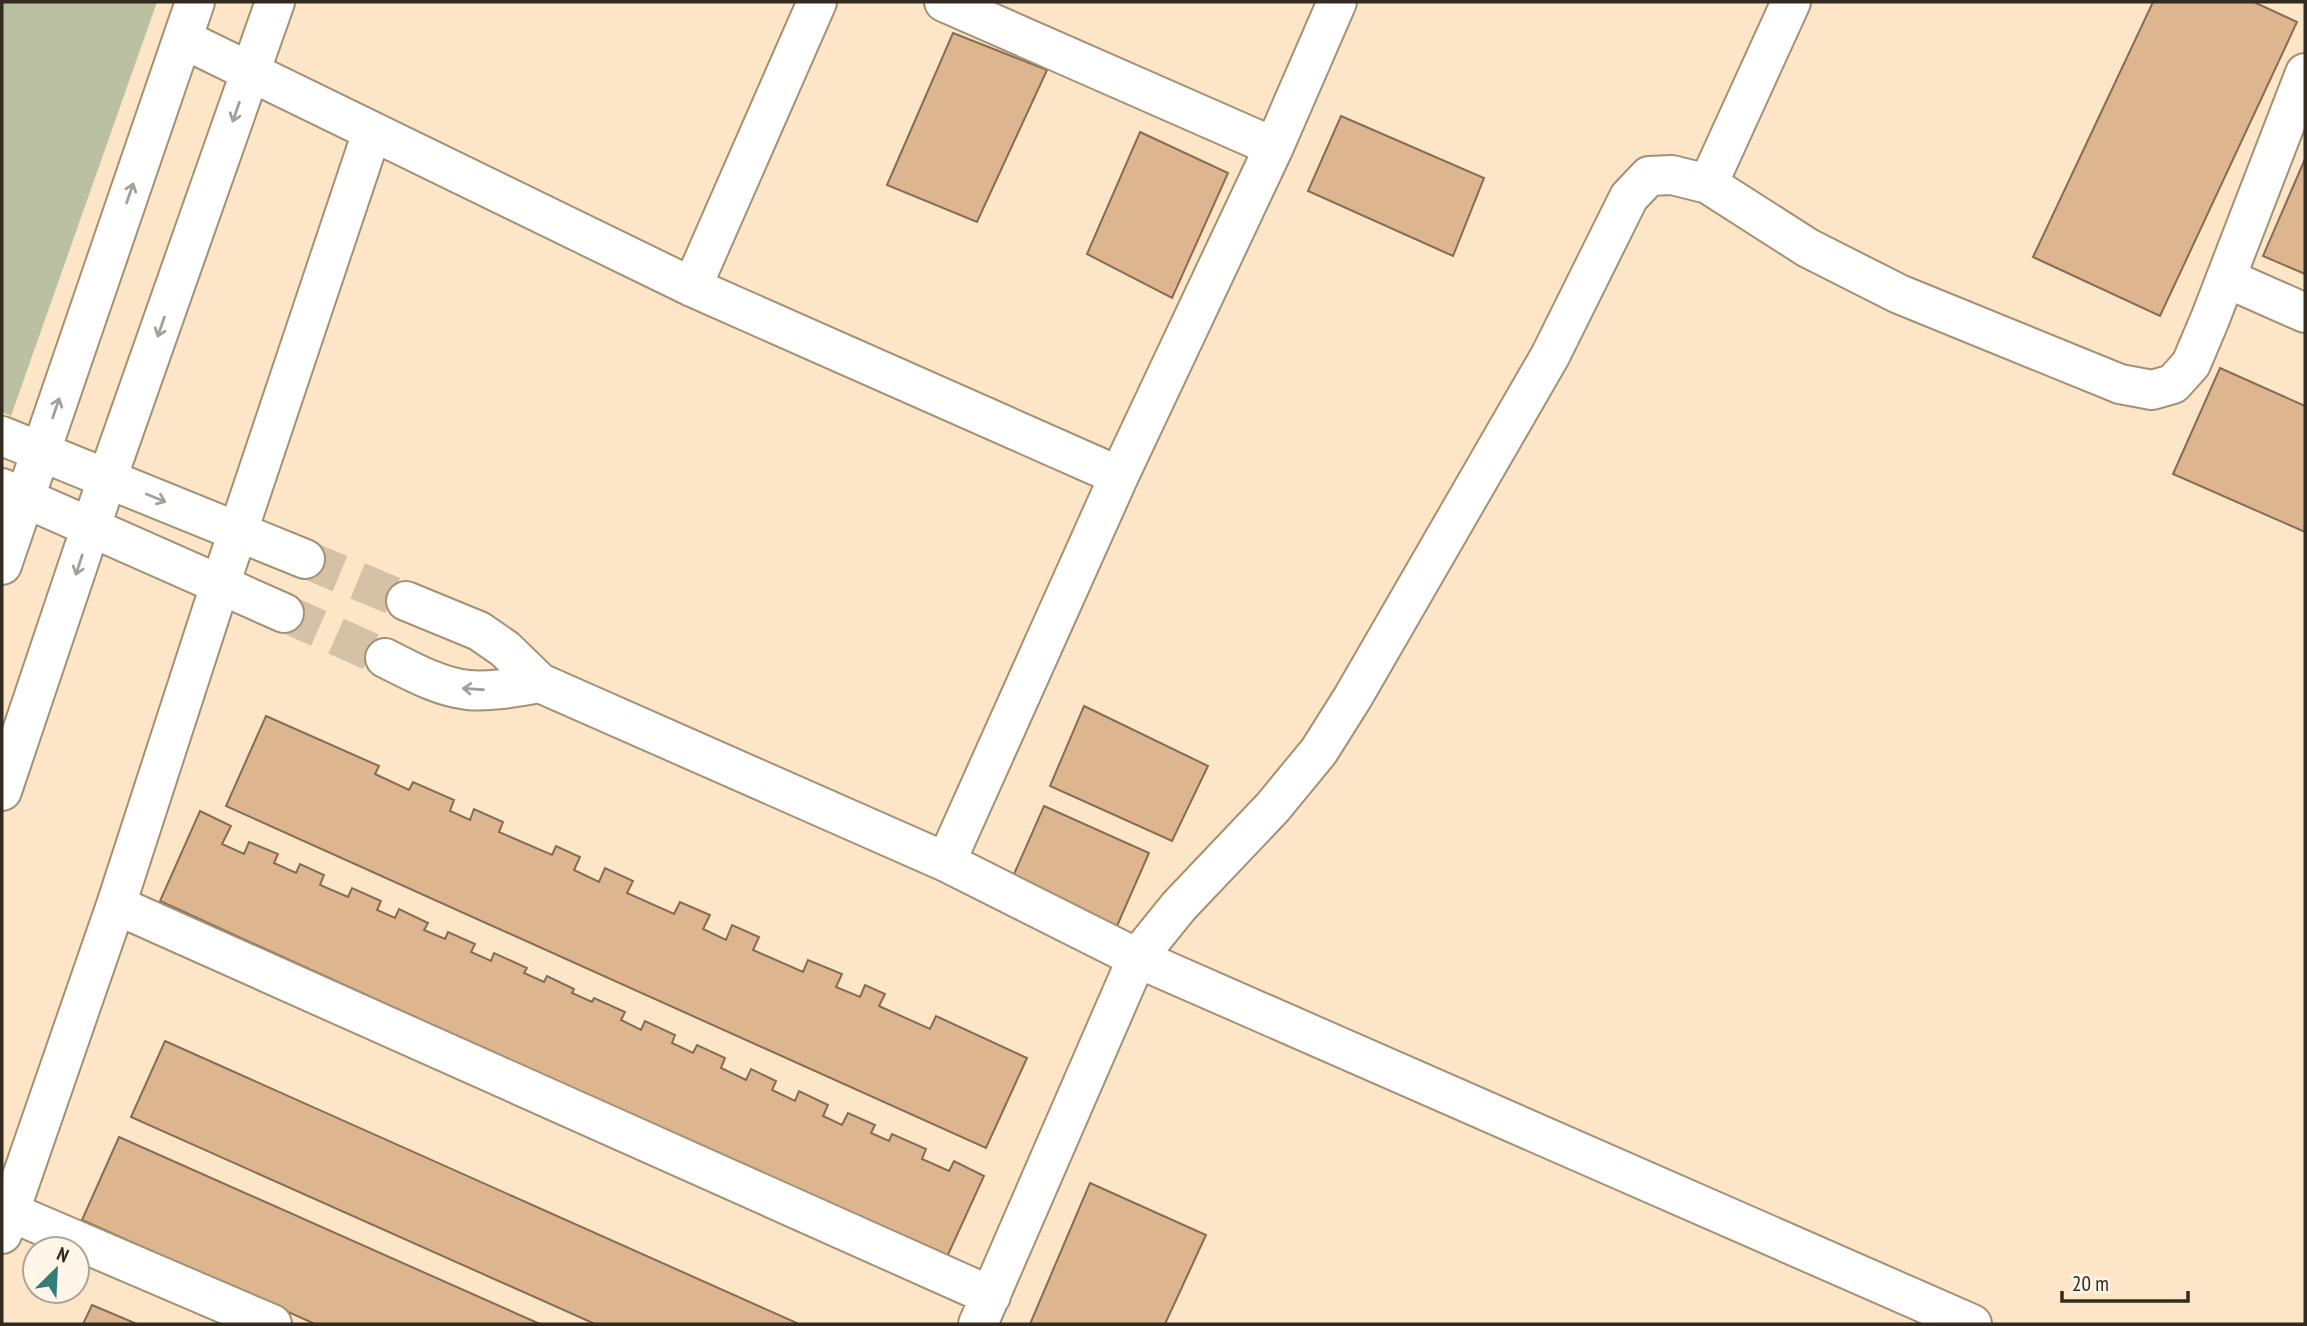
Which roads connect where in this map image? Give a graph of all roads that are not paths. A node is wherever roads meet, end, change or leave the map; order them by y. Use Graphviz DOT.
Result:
graph roads {
  1 [pos="195,2"];
  2 [pos="275,2"];
  3 [pos="817,2"];
  4 [pos="944,2"];
  5 [pos="1337,2"];
  6 [pos="1791,2"];
  7 [pos="183,38"];
  8 [pos="251,71"];
  9 [pos="2305,73"];
  10 [pos="372,132"];
  11 [pos="1274,147"];
  12 [pos="1708,184"];
  13 [pos="2226,278"];
  14 [pos="692,287"];
  15 [pos="2305,313"];
  16 [pos="2,436"];
  17 [pos="41,453"];
  18 [pos="1119,476"];
  19 [pos="107,479"];
  20 [pos="13,493"];
  21 [pos="92,528"];
  22 [pos="238,531"];
  23 [pos="305,559"];
  24 [pos="2,565"];
  25 [pos="220,585"];
  26 [pos="406,601"];
  27 [pos="284,613"];
  28 [pos="385,659"];
  29 [pos="540,683"];
  30 [pos="2,791"];
  31 [pos="946,862"];
  32 [pos="116,905"];
  33 [pos="1138,958"];
  34 [pos="5,1223"];
  35 [pos="984,1310"];
  36 [pos="272,1324"];
  37 [pos="1972,1324"];
  1 -- 7 [label="street"];
  2 -- 8 [label="street"];
  3 -- 14 [label="street"];
  4 -- 11 [label="street"];
  5 -- 11 [label="street"];
  6 -- 12 [label="street"];
  7 -- 8 [label="street"];
  17 -- 7 [label="street, one-way"];
  8 -- 10 [label="street"];
  8 -- 19 [label="street, one-way"];
  9 -- 13 [label="street"];
  10 -- 14 [label="street"];
  10 -- 22 [label="street"];
  11 -- 18 [label="street"];
  12 -- 13 [label="street"];
  12 -- 33 [label="street"];
  13 -- 15 [label="street"];
  14 -- 18 [label="street"];
  16 -- 17 [label="street"];
  17 -- 19 [label="street"];
  17 -- 20 [label="street"];
  18 -- 31 [label="street"];
  19 -- 21 [label="street"];
  19 -- 22 [label="street, one-way"];
  20 -- 21 [label="street"];
  20 -- 24 [label="street"];
  21 -- 25 [label="street"];
  21 -- 30 [label="street, one-way"];
  22 -- 23 [label="street"];
  22 -- 25 [label="street"];
  25 -- 27 [label="street"];
  25 -- 32 [label="street"];
  26 -- 29 [label="street"];
  29 -- 28 [label="street, one-way"];
  29 -- 31 [label="street"];
  31 -- 33 [label="street"];
  32 -- 34 [label="street"];
  32 -- 35 [label="street"];
  33 -- 35 [label="street"];
  33 -- 37 [label="street"];
  34 -- 36 [label="street"];
}
